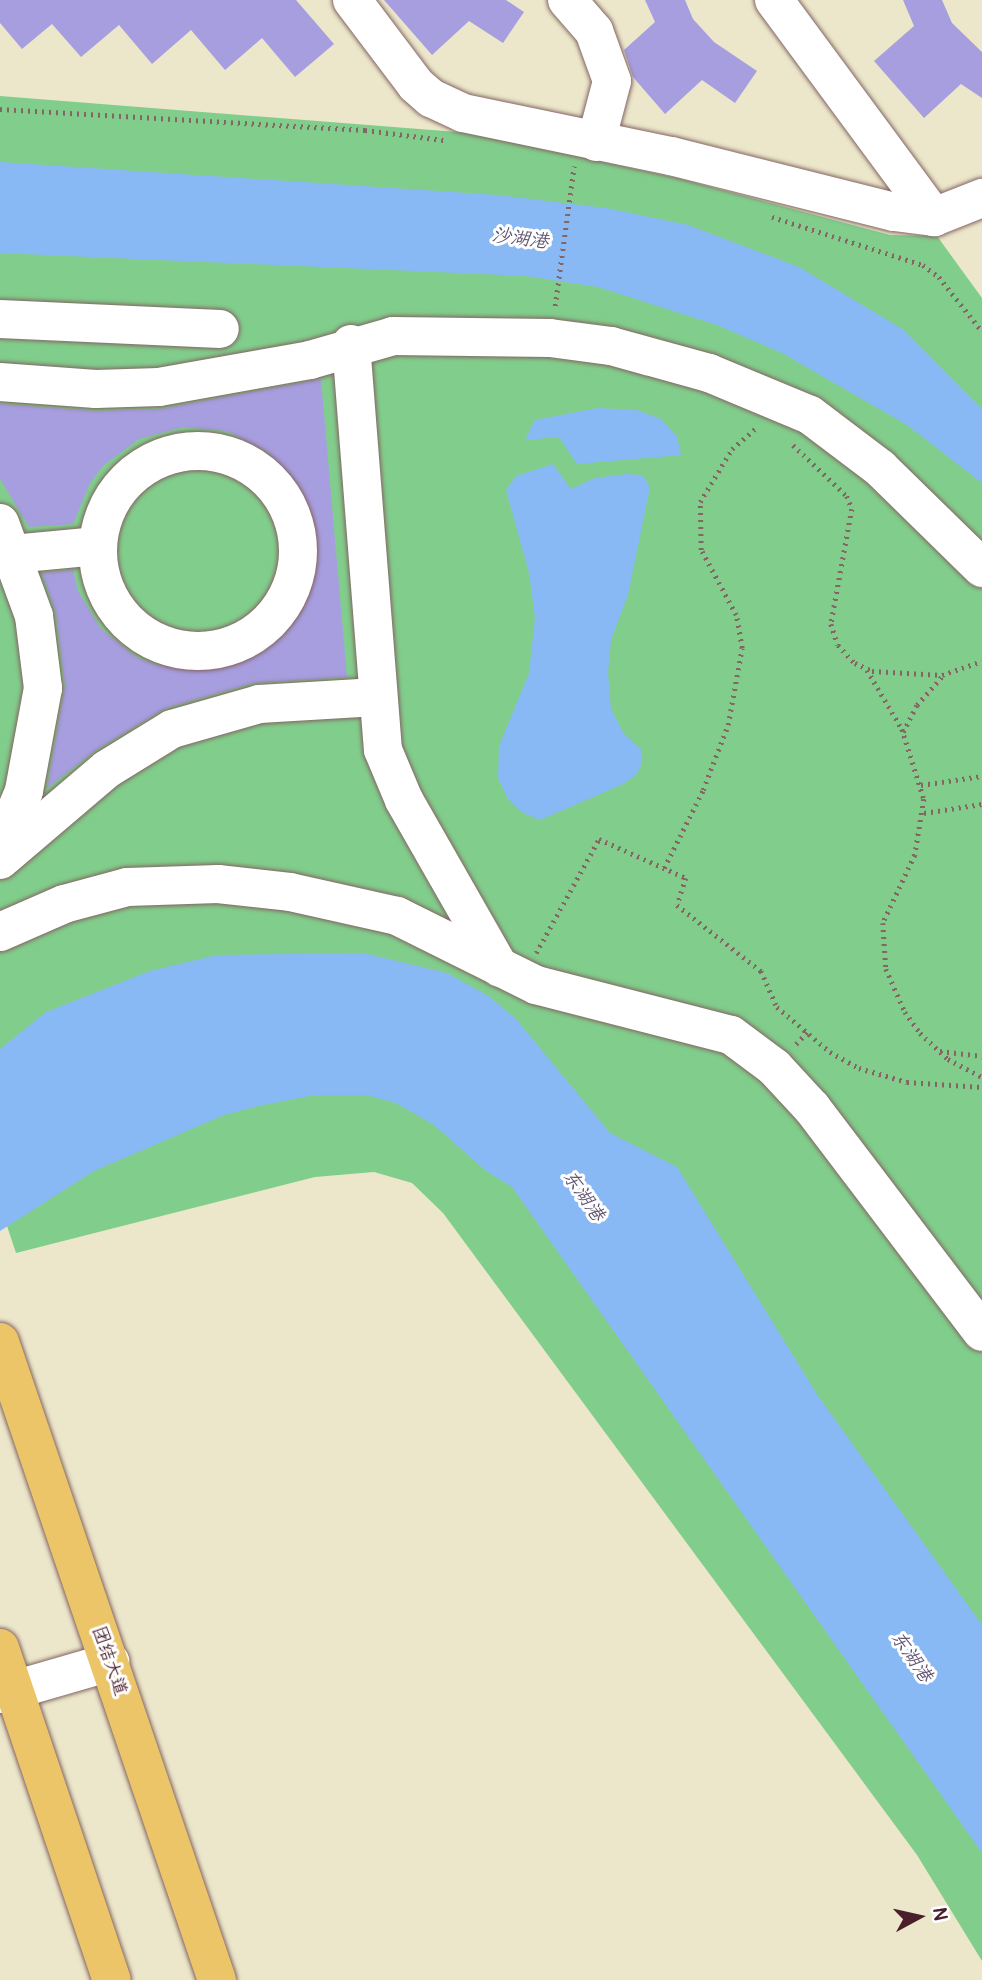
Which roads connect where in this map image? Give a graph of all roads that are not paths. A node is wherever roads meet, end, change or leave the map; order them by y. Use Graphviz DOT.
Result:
graph roads {
  1 [pos="352,0"];
  2 [pos="774,0"];
  3 [pos="580,3"];
  4 [pos="586,158"];
  5 [pos="982,198"];
  6 [pos="934,217"];
  7 [pos="0,319"];
  8 [pos="220,329"];
  9 [pos="0,344"];
  10 [pos="351,344"];
  11 [pos="86,348"];
  12 [pos="0,382"];
  13 [pos="6,539"];
  14 [pos="98,546"];
  15 [pos="982,568"];
  16 [pos="377,697"];
  17 [pos="0,848"];
  18 [pos="0,860"];
  19 [pos="0,932"];
  20 [pos="511,973"];
  21 [pos="982,1332"];
  22 [pos="0,1342"];
  23 [pos="0,1648"];
  24 [pos="110,1662"];
  25 [pos="7,1692"];
  26 [pos="112,1980"];
  27 [pos="217,1980"];
  1 -- 4 [label="lane"];
  2 -- 6 [label="lane"];
  3 -- 4 [label="lane"];
  4 -- 6 [label="lane"];
  5 -- 6 [label="lane"];
  7 -- 8 [label="lane"];
  9 -- 11 [label="lane"];
  10 -- 12 [label="lane"];
  10 -- 15 [label="lane"];
  10 -- 16 [label="lane"];
  13 -- 14 [label="lane"];
  13 -- 17 [label="lane"];
  14 -- 14 [label="lane"];
  16 -- 18 [label="lane"];
  16 -- 20 [label="lane"];
  19 -- 20 [label="lane"];
  20 -- 21 [label="lane"];
  22 -- 24 [label="main road, 团结大道"];
  23 -- 25 [label="main road"];
  24 -- 25 [label="lane"];
  24 -- 27 [label="main road, 团结大道"];
  25 -- 26 [label="main road"];
}
